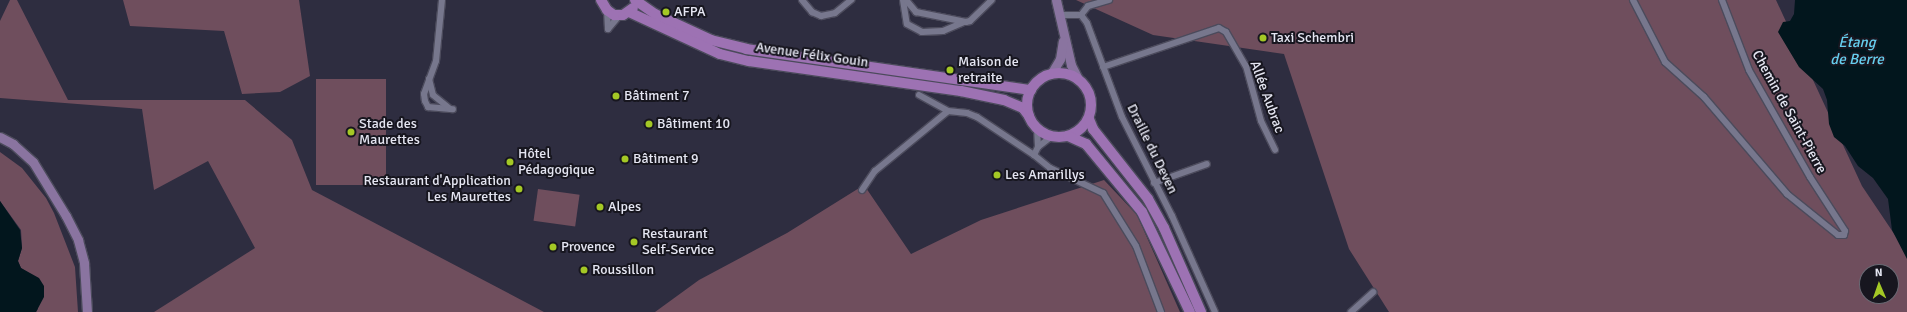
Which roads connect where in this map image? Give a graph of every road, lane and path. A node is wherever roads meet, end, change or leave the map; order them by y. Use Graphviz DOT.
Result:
graph roads {
  1 [pos="442,0"];
  2 [pos="635,0"];
  3 [pos="802,0"];
  4 [pos="851,0"];
  5 [pos="904,0"];
  6 [pos="992,0"];
  7 [pos="1056,0"];
  8 [pos="1109,0"];
  9 [pos="1633,0"];
  10 [pos="1722,0"];
  11 [pos="603,3"];
  12 [pos="629,12"];
  13 [pos="1081,15"];
  14 [pos="619,16"];
  15 [pos="1059,16"];
  16 [pos="966,22"];
  17 [pos="1064,37"];
  18 [pos="1103,67"];
  19 [pos="1051,74"];
  20 [pos="430,79"];
  21 [pos="1078,79"];
  22 [pos="1031,90"];
  23 [pos="919,95"];
  24 [pos="948,112"];
  25 [pos="1029,116"];
  26 [pos="1089,119"];
  27 [pos="1037,128"];
  28 [pos="1052,136"];
  29 [pos="1068,136"];
  30 [pos="0,137"];
  31 [pos="1038,147"];
  32 [pos="1275,150"];
  33 [pos="1034,156"];
  34 [pos="1207,164"];
  35 [pos="1154,183"];
  36 [pos="862,190"];
  37 [pos="1372,292"];
  38 [pos="87,312"];
  39 [pos="1161,312"];
  40 [pos="1190,312"];
  41 [pos="1201,312"];
  42 [pos="1215,312"];
  43 [pos="1351,312"];
  1 -- 20 [label="street"];
  2 -- 12 [label="main road"];
  2 -- 22 [label="main road, Avenue Félix Gouin"];
  3 -- 4 [label="street"];
  5 -- 16 [label="street"];
  5 -- 16 [label="street"];
  6 -- 16 [label="street"];
  7 -- 15 [label="street"];
  8 -- 13 [label="street"];
  9 -- 10 [label="street, Chemin de Saint-Pierre"];
  11 -- 14 [label="main road"];
  11 -- 14 [label="street"];
  12 -- 14 [label="main road"];
  12 -- 25 [label="main road, Avenue Félix Gouin"];
  13 -- 15 [label="street"];
  13 -- 18 [label="street, Draille du Deven"];
  15 -- 17 [label="street"];
  17 -- 19 [label="street"];
  17 -- 21 [label="street"];
  18 -- 32 [label="street, Allée Aubrac"];
  18 -- 35 [label="street, Draille du Deven"];
  19 -- 21 [label="main road"];
  19 -- 22 [label="main road"];
  20 -- 20 [label="street"];
  21 -- 26 [label="main road"];
  22 -- 25 [label="main road"];
  23 -- 24 [label="street"];
  24 -- 33 [label="street"];
  24 -- 36 [label="street"];
  25 -- 27 [label="main road"];
  26 -- 29 [label="main road"];
  26 -- 41 [label="main road"];
  27 -- 28 [label="main road"];
  27 -- 31 [label="street"];
  28 -- 29 [label="main road"];
  28 -- 31 [label="street"];
  29 -- 40 [label="main road"];
  30 -- 38 [label="street"];
  31 -- 33 [label="street"];
  33 -- 39 [label="street"];
  34 -- 35 [label="street"];
  35 -- 42 [label="street, Draille du Deven"];
  37 -- 43 [label="street"];
}
